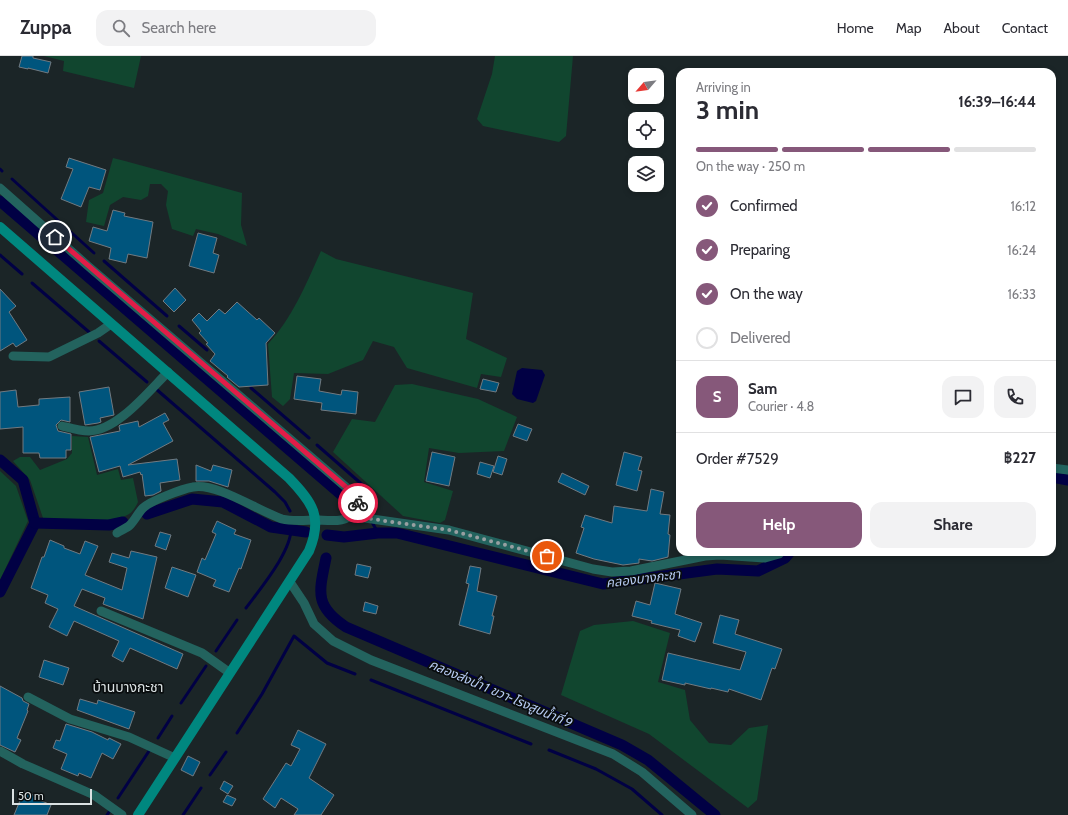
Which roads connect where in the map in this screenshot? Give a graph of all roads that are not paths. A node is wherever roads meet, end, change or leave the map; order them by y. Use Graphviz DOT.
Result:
graph roads {
  1 [pos="0,188"];
  2 [pos="0,227"];
  3 [pos="112,324"];
  4 [pos="13,356"];
  5 [pos="168,372"];
  6 [pos="62,426"];
  7 [pos="1056,468"];
  8 [pos="1068,470"];
  9 [pos="351,516"];
  10 [pos="316,520"];
  11 [pos="116,532"];
  12 [pos="705,556"];
  13 [pos="742,556"];
  14 [pos="772,556"];
  15 [pos="290,582"];
  16 [pos="101,611"];
  17 [pos="230,673"];
  18 [pos="28,697"];
  19 [pos="0,751"];
  20 [pos="175,758"];
  21 [pos="122,815"];
  22 [pos="138,815"];
  23 [pos="692,815"];
  1 -- 9 [label="street"];
  2 -- 3 [label="main road"];
  3 -- 4 [label="street"];
  3 -- 5 [label="main road"];
  5 -- 6 [label="street"];
  5 -- 10 [label="main road"];
  7 -- 8 [label="street"];
  9 -- 10 [label="street"];
  9 -- 12 [label="street"];
  10 -- 11 [label="street"];
  10 -- 15 [label="main road"];
  13 -- 14 [label="street"];
  15 -- 17 [label="main road"];
  15 -- 23 [label="street"];
  16 -- 17 [label="street"];
  17 -- 20 [label="main road"];
  18 -- 20 [label="street"];
  19 -- 21 [label="street"];
  20 -- 22 [label="main road"];
}
